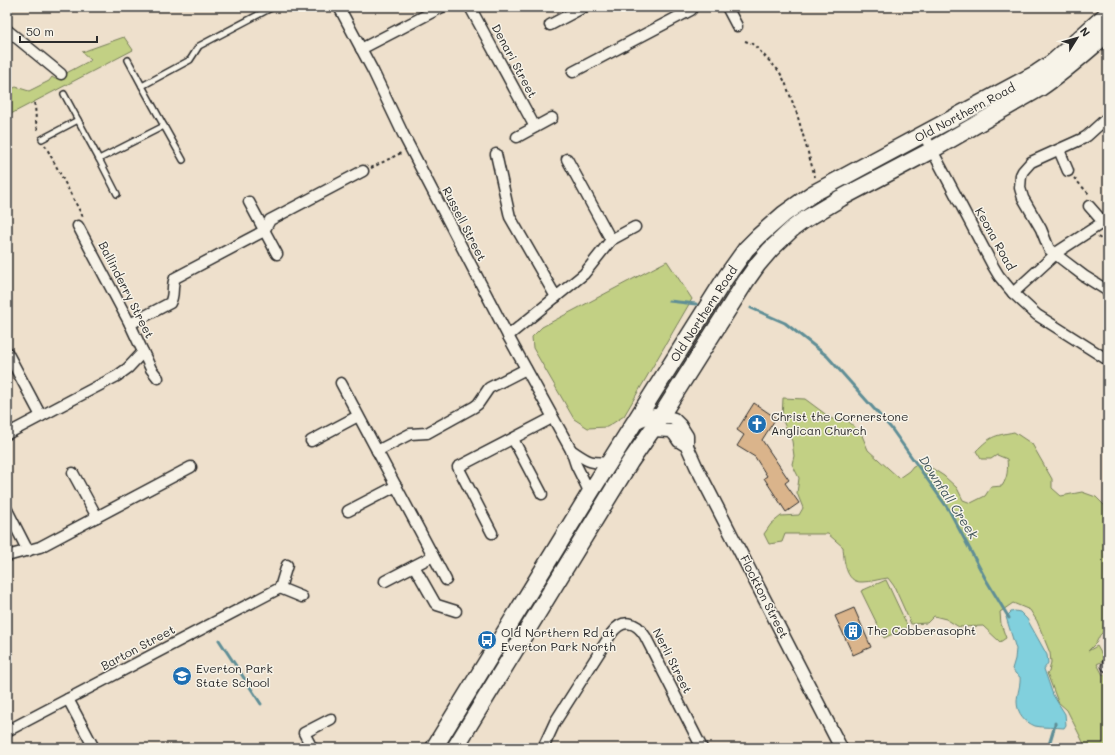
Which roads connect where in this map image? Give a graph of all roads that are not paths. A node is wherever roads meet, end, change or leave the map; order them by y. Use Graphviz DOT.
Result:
graph roads {
  1 [pos="272,7"];
  2 [pos="339,7"];
  3 [pos="442,7"];
  4 [pos="470,7"];
  5 [pos="584,7"];
  6 [pos="693,7"];
  7 [pos="727,7"];
  8 [pos="1108,13"];
  9 [pos="550,25"];
  10 [pos="737,26"];
  11 [pos="7,30"];
  12 [pos="1108,33"];
  13 [pos="361,49"];
  14 [pos="128,60"];
  15 [pos="573,72"];
  16 [pos="61,74"];
  17 [pos="142,86"];
  18 [pos="64,94"];
  19 [pos="552,118"];
  20 [pos="1108,118"];
  21 [pos="78,120"];
  22 [pos="164,126"];
  23 [pos="535,127"];
  24 [pos="924,135"];
  25 [pos="517,136"];
  26 [pos="42,139"];
  27 [pos="932,150"];
  28 [pos="1059,150"];
  29 [pos="496,154"];
  30 [pos="567,159"];
  31 [pos="98,160"];
  32 [pos="183,160"];
  33 [pos="1068,171"];
  34 [pos="363,172"];
  35 [pos="117,194"];
  36 [pos="249,202"];
  37 [pos="1089,206"];
  38 [pos="1106,221"];
  39 [pos="78,226"];
  40 [pos="635,227"];
  41 [pos="264,231"];
  42 [pos="611,240"];
  43 [pos="276,254"];
  44 [pos="1055,254"];
  45 [pos="1108,291"];
  46 [pos="1013,293"];
  47 [pos="556,297"];
  48 [pos="130,324"];
  49 [pos="508,336"];
  50 [pos="7,352"];
  51 [pos="143,352"];
  52 [pos="1108,360"];
  53 [pos="526,369"];
  54 [pos="158,378"];
  55 [pos="341,383"];
  56 [pos="661,415"];
  57 [pos="41,416"];
  58 [pos="358,416"];
  59 [pos="552,418"];
  60 [pos="634,423"];
  61 [pos="652,430"];
  62 [pos="7,434"];
  63 [pos="513,439"];
  64 [pos="311,441"];
  65 [pos="687,446"];
  66 [pos="571,450"];
  67 [pos="377,451"];
  68 [pos="610,462"];
  69 [pos="191,467"];
  70 [pos="73,473"];
  71 [pos="396,486"];
  72 [pos="590,493"];
  73 [pos="542,494"];
  74 [pos="7,510"];
  75 [pos="348,511"];
  76 [pos="97,517"];
  77 [pos="492,533"];
  78 [pos="28,551"];
  79 [pos="7,556"];
  80 [pos="433,556"];
  81 [pos="287,565"];
  82 [pos="414,566"];
  83 [pos="446,580"];
  84 [pos="385,581"];
  85 [pos="280,588"];
  86 [pos="302,597"];
  87 [pos="456,611"];
  88 [pos="68,699"];
  89 [pos="332,719"];
  90 [pos="7,731"];
  91 [pos="436,744"];
  92 [pos="457,744"];
  93 [pos="94,748"];
  94 [pos="312,748"];
  95 [pos="544,748"];
  96 [pos="702,748"];
  97 [pos="841,748"];
  1 -- 17 [label="lane"];
  2 -- 13 [label="street, Russell Street"];
  3 -- 13 [label="street"];
  4 -- 23 [label="street, Denari Street"];
  5 -- 9 [label="street"];
  6 -- 15 [label="street"];
  7 -- 10 [label="street"];
  8 -- 24 [label="highway, Old Northern Road"];
  11 -- 16 [label="street"];
  12 -- 27 [label="highway, Old Northern Road"];
  13 -- 49 [label="street, Russell Street"];
  14 -- 17 [label="lane"];
  17 -- 22 [label="lane"];
  18 -- 21 [label="lane"];
  19 -- 23 [label="street"];
  20 -- 28 [label="street"];
  21 -- 26 [label="lane"];
  21 -- 31 [label="lane"];
  22 -- 31 [label="lane"];
  22 -- 32 [label="lane"];
  23 -- 25 [label="street"];
  24 -- 27 [label="street, Keona Road"];
  24 -- 60 [label="highway, Old Northern Road"];
  27 -- 46 [label="street, Keona Road"];
  27 -- 56 [label="highway, Old Northern Road"];
  28 -- 33 [label="street"];
  28 -- 44 [label="street"];
  29 -- 47 [label="street"];
  30 -- 42 [label="street"];
  31 -- 35 [label="lane"];
  34 -- 41 [label="street"];
  36 -- 41 [label="street"];
  37 -- 38 [label="street"];
  38 -- 44 [label="street"];
  39 -- 48 [label="street, Ballinderry Street"];
  40 -- 42 [label="street"];
  41 -- 43 [label="street"];
  41 -- 48 [label="street"];
  42 -- 47 [label="street"];
  44 -- 45 [label="street"];
  44 -- 46 [label="street"];
  46 -- 52 [label="street, Keona Road"];
  47 -- 49 [label="street"];
  48 -- 51 [label="street, Ballinderry Street"];
  49 -- 53 [label="street, Russell Street"];
  50 -- 57 [label="street"];
  51 -- 54 [label="street"];
  51 -- 57 [label="street, Ballinderry Street"];
  53 -- 59 [label="street, Russell Street"];
  53 -- 67 [label="street"];
  55 -- 58 [label="street"];
  56 -- 60 [label="street"];
  56 -- 61 [label="highway, Old Northern Road"];
  56 -- 65 [label="street, Flockton Street"];
  57 -- 62 [label="street, Ballinderry Street"];
  58 -- 64 [label="street"];
  58 -- 67 [label="street"];
  59 -- 63 [label="street"];
  59 -- 66 [label="street, Russell Street"];
  60 -- 68 [label="highway, Old Northern Road"];
  61 -- 65 [label="street, Flockton Street"];
  61 -- 92 [label="highway, Old Northern Road"];
  63 -- 73 [label="street"];
  63 -- 77 [label="street"];
  65 -- 97 [label="street, Flockton Street"];
  66 -- 68 [label="street, Russell Street"];
  66 -- 72 [label="street, Russell Street"];
  67 -- 71 [label="street"];
  68 -- 72 [label="highway, Old Northern Road"];
  69 -- 76 [label="street"];
  70 -- 76 [label="street"];
  71 -- 75 [label="street"];
  71 -- 80 [label="street"];
  72 -- 91 [label="highway, Old Northern Road"];
  74 -- 78 [label="street"];
  76 -- 78 [label="street"];
  78 -- 79 [label="street"];
  80 -- 82 [label="street"];
  80 -- 83 [label="street"];
  81 -- 85 [label="street"];
  82 -- 84 [label="street"];
  82 -- 87 [label="street"];
  85 -- 86 [label="street"];
  85 -- 88 [label="street, Barton Street"];
  88 -- 90 [label="street, Barton Street"];
  88 -- 93 [label="street"];
  89 -- 94 [label="street"];
  91 -- 92 [label="highway"];
  95 -- 96 [label="street, Nerli Street"];
}
